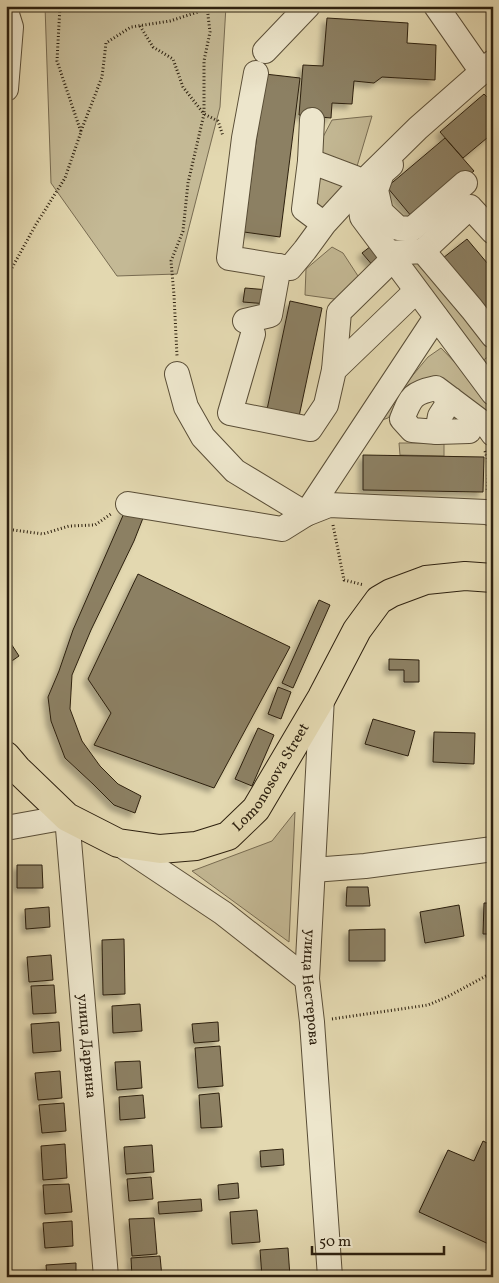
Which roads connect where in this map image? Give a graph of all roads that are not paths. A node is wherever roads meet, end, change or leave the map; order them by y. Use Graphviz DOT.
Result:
graph roads {
  1 [pos="308,6"];
  2 [pos="436,6"];
  3 [pos="6,11"];
  4 [pos="487,67"];
  5 [pos="6,89"];
  6 [pos="312,120"];
  7 [pos="418,128"];
  8 [pos="310,161"];
  9 [pos="465,182"];
  10 [pos="358,187"];
  11 [pos="324,224"];
  12 [pos="493,232"];
  13 [pos="422,251"];
  14 [pos="391,256"];
  15 [pos="279,266"];
  16 [pos="416,291"];
  17 [pos="436,317"];
  18 [pos="493,336"];
  19 [pos="334,370"];
  20 [pos="177,374"];
  21 [pos="493,393"];
  22 [pos="451,399"];
  23 [pos="469,431"];
  24 [pos="437,432"];
  25 [pos="493,434"];
  26 [pos="128,504"];
  27 [pos="490,513"];
  28 [pos="306,514"];
  29 [pos="493,578"];
  30 [pos="322,697"];
  31 [pos="6,756"];
  32 [pos="67,817"];
  33 [pos="6,828"];
  34 [pos="118,843"];
  35 [pos="493,849"];
  36 [pos="313,870"];
  37 [pos="306,979"];
  38 [pos="106,1277"];
  39 [pos="330,1277"];
  1 -- 15 [label="street"];
  2 -- 4 [label="street"];
  3 -- 5 [label="street"];
  4 -- 7 [label="street"];
  6 -- 8 [label="street"];
  7 -- 9 [label="street"];
  7 -- 10 [label="street"];
  8 -- 10 [label="street"];
  8 -- 11 [label="street"];
  10 -- 11 [label="street"];
  10 -- 14 [label="street"];
  11 -- 15 [label="street"];
  12 -- 13 [label="street"];
  13 -- 14 [label="street"];
  13 -- 18 [label="street"];
  14 -- 16 [label="street"];
  14 -- 19 [label="street"];
  15 -- 19 [label="street"];
  16 -- 17 [label="street"];
  16 -- 19 [label="street"];
  17 -- 21 [label="street"];
  17 -- 28 [label="street"];
  20 -- 28 [label="street"];
  22 -- 24 [label="street"];
  22 -- 24 [label="street"];
  22 -- 25 [label="street"];
  23 -- 24 [label="street"];
  26 -- 28 [label="street"];
  27 -- 28 [label="street"];
  29 -- 30 [label="main road, Lomonosova Street"];
  30 -- 34 [label="main road, Lomonosova Street"];
  30 -- 36 [label="street, улица Нестерова"];
  31 -- 32 [label="main road, Lomonosova Street"];
  32 -- 33 [label="street"];
  32 -- 34 [label="main road, Lomonosova Street"];
  32 -- 38 [label="street, улица Дарвина"];
  34 -- 37 [label="street"];
  35 -- 36 [label="street"];
  36 -- 37 [label="street, улица Нестерова"];
  37 -- 39 [label="street, улица Нестерова"];
}
